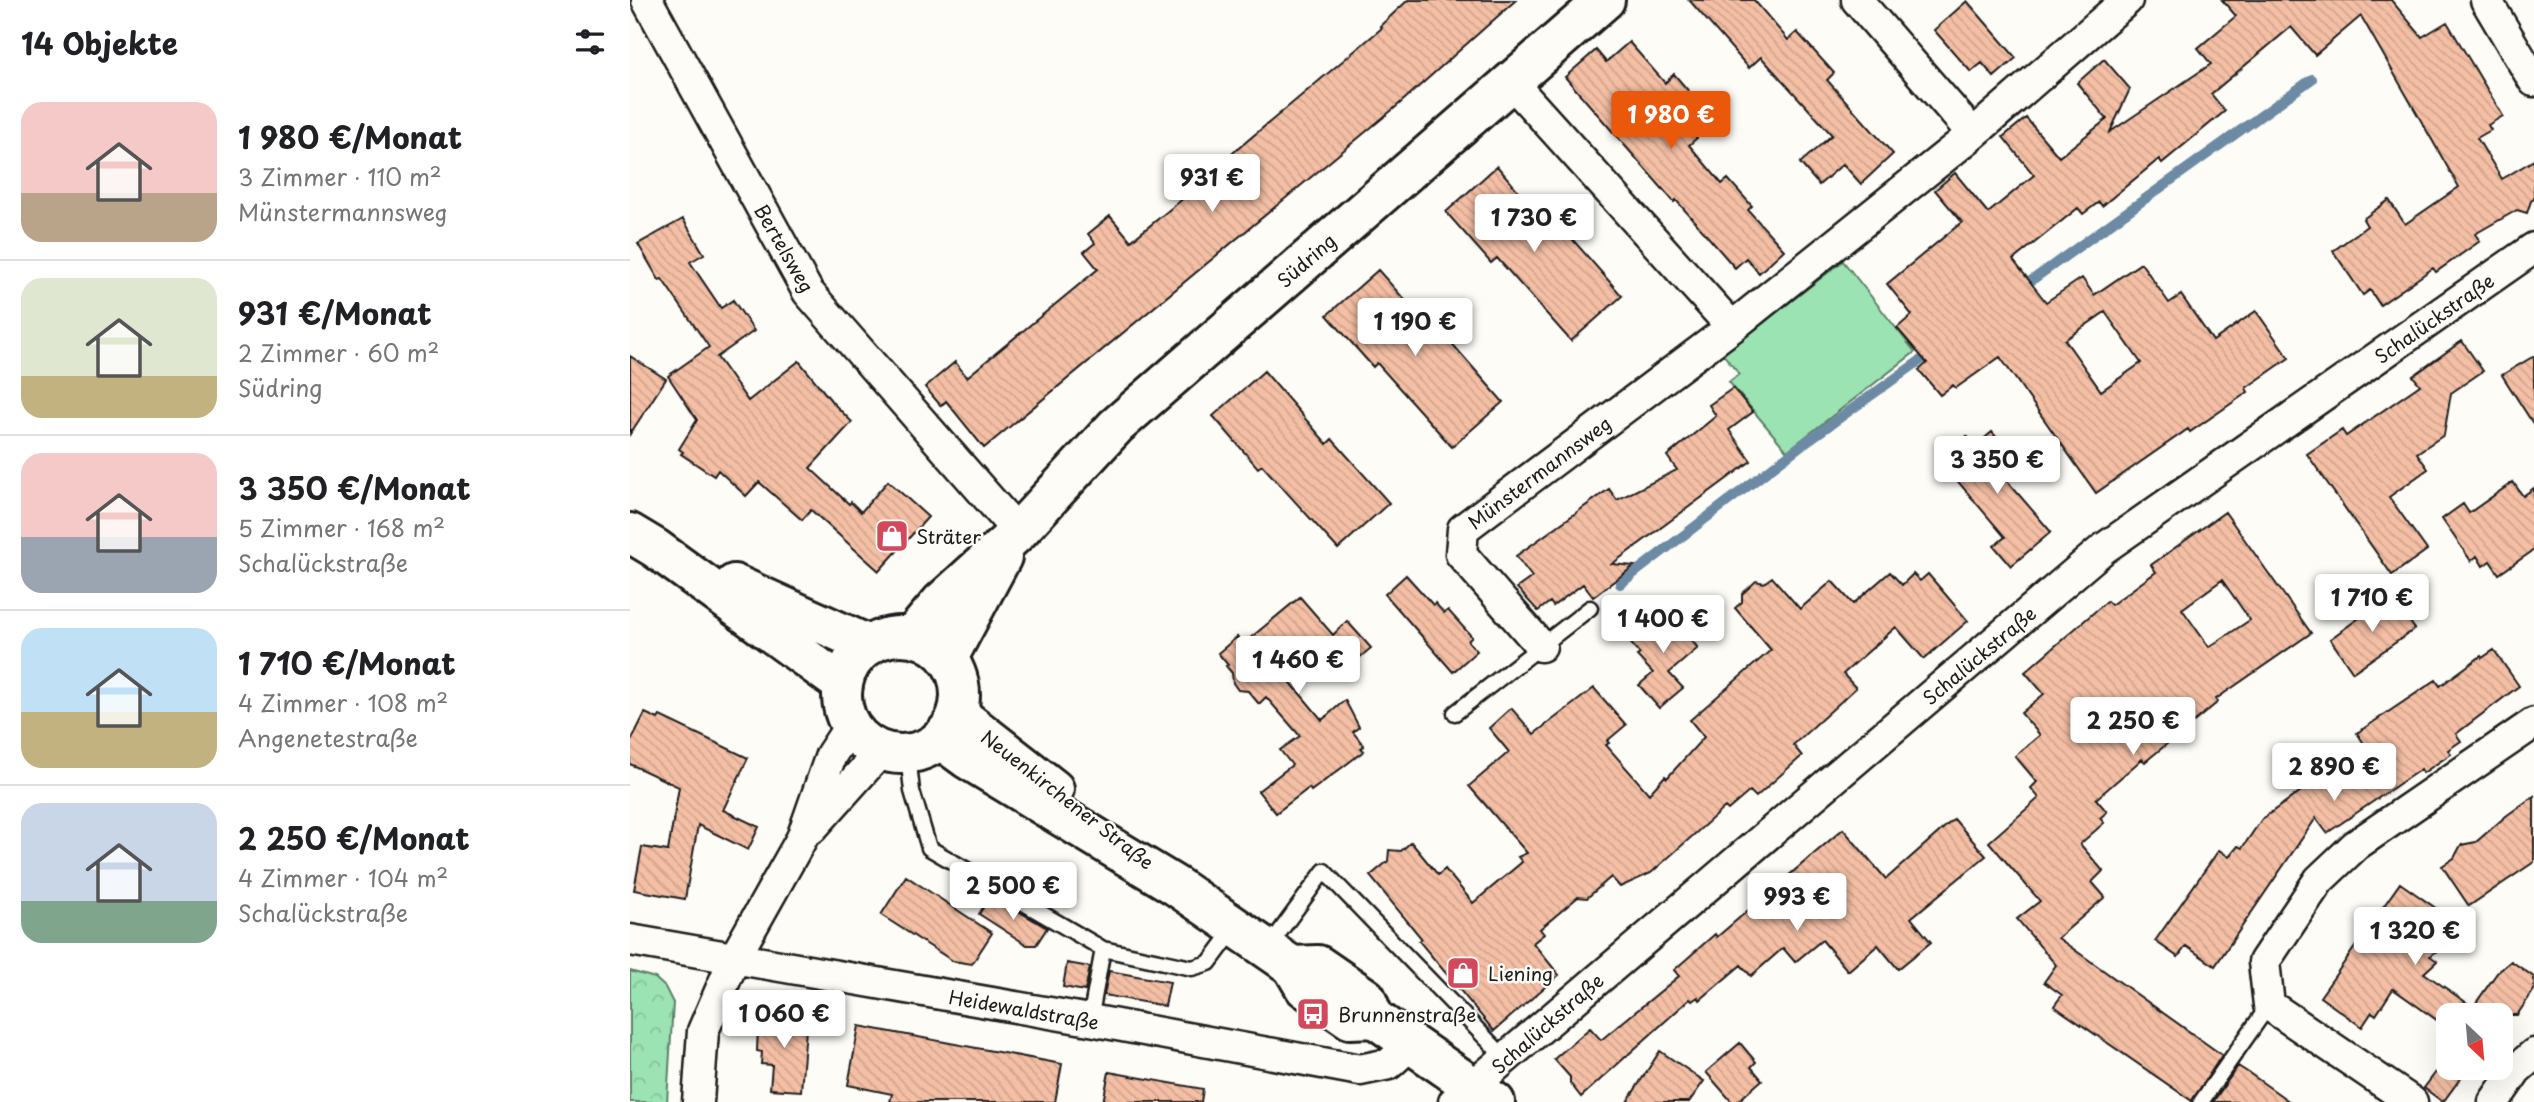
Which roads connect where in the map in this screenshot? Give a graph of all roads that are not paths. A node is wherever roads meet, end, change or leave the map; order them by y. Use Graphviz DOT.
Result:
graph roads {
  1 [pos="647,0"];
  2 [pos="1605,0"];
  3 [pos="1857,0"];
  4 [pos="2127,0"];
  5 [pos="2486,0"];
  6 [pos="2534,82"];
  7 [pos="1512,83"];
  8 [pos="1973,134"];
  9 [pos="2534,248"];
  10 [pos="1732,327"];
  11 [pos="1018,532"];
  12 [pos="642,540"];
  13 [pos="1590,608"];
  14 [pos="912,636"];
  15 [pos="869,645"];
  16 [pos="1541,646"];
  17 [pos="948,658"];
  18 [pos="843,685"];
  19 [pos="1455,713"];
  20 [pos="2534,723"];
  21 [pos="850,726"];
  22 [pos="922,740"];
  23 [pos="802,838"];
  24 [pos="1236,927"];
  25 [pos="630,940"];
  26 [pos="1103,949"];
  27 [pos="735,957"];
  28 [pos="1280,957"];
  29 [pos="2269,1005"];
  30 [pos="1090,1020"];
  31 [pos="1410,1044"];
  32 [pos="2534,1054"];
  33 [pos="1505,1058"];
  34 [pos="1474,1097"];
  35 [pos="698,1102"];
  36 [pos="2202,1102"];
  37 [pos="2412,1102"];
  38 [pos="2494,1102"];
  1 -- 11 [label="street, Bertelsweg"];
  2 -- 7 [label="main road, Südring"];
  3 -- 8 [label="street"];
  4 -- 8 [label="street, Münstermannsweg"];
  5 -- 6 [label="street"];
  7 -- 10 [label="street"];
  7 -- 11 [label="main road, Südring"];
  8 -- 10 [label="street, Münstermannsweg"];
  9 -- 33 [label="street, Schalückstraße"];
  10 -- 16 [label="street, Münstermannsweg"];
  11 -- 14 [label="main road, Südring"];
  11 -- 17 [label="main road, Südring"];
  12 -- 15 [label="main road"];
  12 -- 18 [label="main road"];
  13 -- 16 [label="lane"];
  14 -- 15 [label="main road"];
  14 -- 17 [label="main road"];
  15 -- 18 [label="main road"];
  16 -- 19 [label="lane"];
  17 -- 22 [label="main road"];
  18 -- 21 [label="main road"];
  20 -- 29 [label="street"];
  21 -- 22 [label="main road"];
  21 -- 23 [label="street"];
  22 -- 23 [label="street"];
  22 -- 24 [label="main road, Neuenkirchener Straße"];
  22 -- 26 [label="lane"];
  23 -- 27 [label="street"];
  24 -- 26 [label="lane"];
  24 -- 28 [label="main road, Neuenkirchener Straße"];
  25 -- 27 [label="street, Heidewaldstraße"];
  26 -- 30 [label="lane"];
  27 -- 30 [label="street, Heidewaldstraße"];
  27 -- 35 [label="street"];
  28 -- 31 [label="main road, Neuenkirchener Straße"];
  28 -- 33 [label="lane"];
  29 -- 36 [label="lane"];
  29 -- 37 [label="street"];
  30 -- 31 [label="street, Heidewaldstraße"];
  31 -- 34 [label="main road, Neuenkirchener Straße"];
  32 -- 38 [label="street"];
  33 -- 34 [label="street, Schalückstraße"];
}
